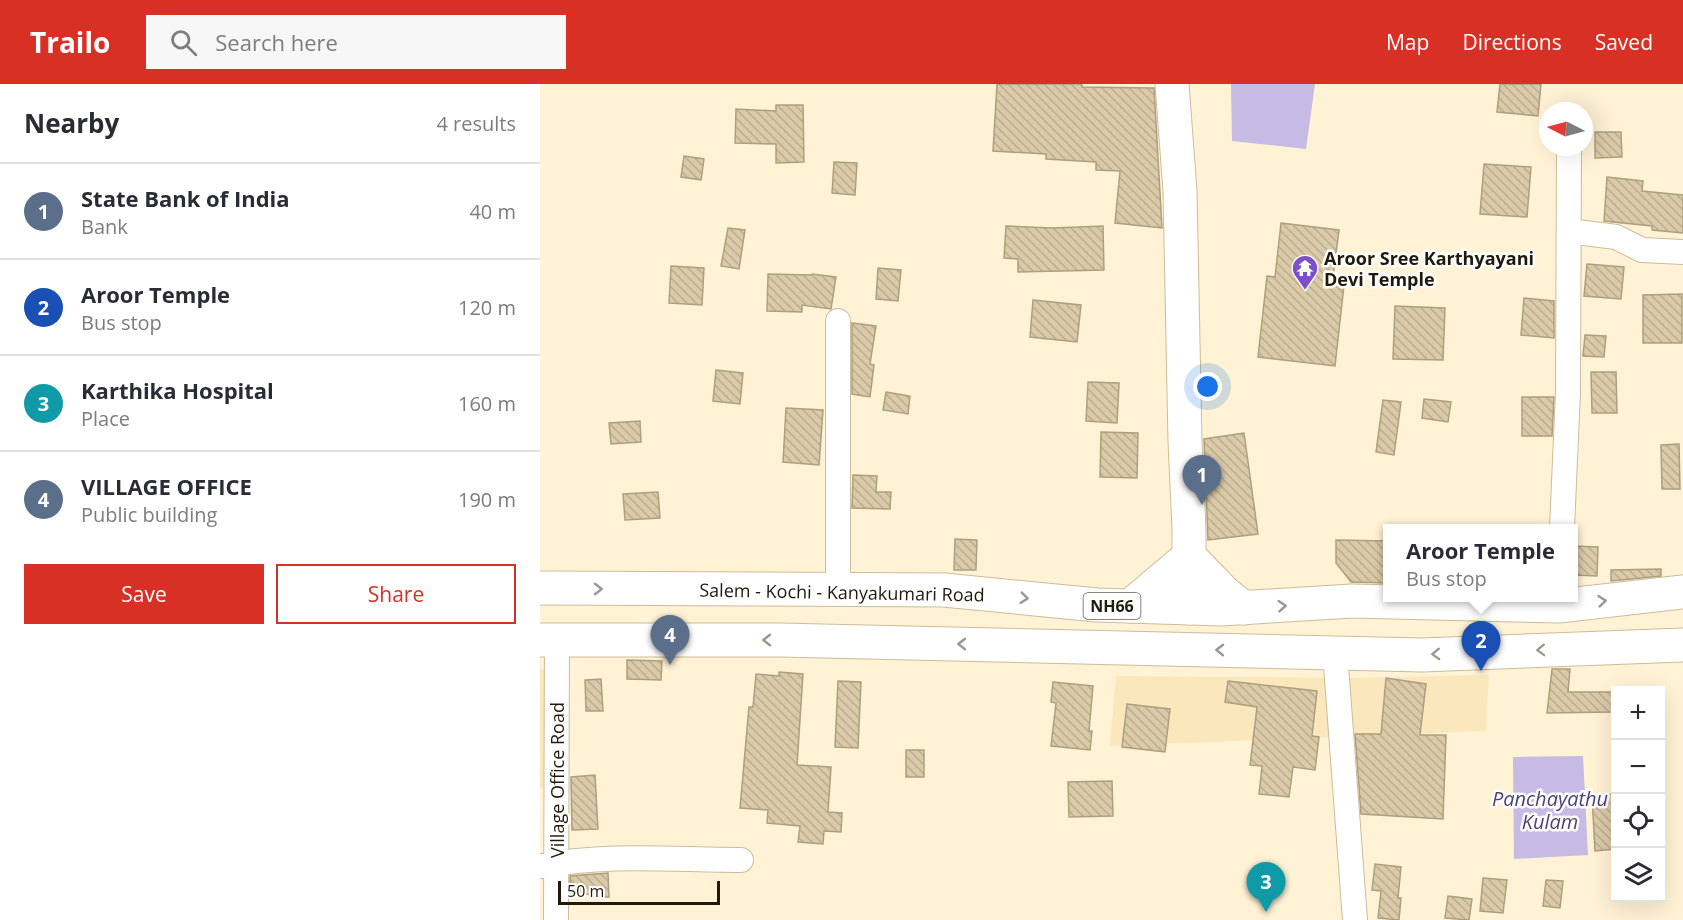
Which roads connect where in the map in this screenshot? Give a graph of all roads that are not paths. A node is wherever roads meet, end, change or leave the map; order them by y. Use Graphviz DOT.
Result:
graph roads {
  1 [pos="1172,84"];
  2 [pos="1569,156"];
  3 [pos="1569,231"];
  4 [pos="1683,252"];
  5 [pos="838,321"];
  6 [pos="1562,524"];
  7 [pos="1189,556"];
  8 [pos="540,588"];
  9 [pos="838,589"];
  10 [pos="1683,592"];
  11 [pos="1578,600"];
  12 [pos="1559,602"];
  13 [pos="1130,606"];
  14 [pos="1189,608"];
  15 [pos="1244,608"];
  16 [pos="549,640"];
  17 [pos="1683,645"];
  18 [pos="1335,652"];
  19 [pos="741,860"];
  20 [pos="548,865"];
  21 [pos="556,920"];
  22 [pos="1355,920"];
  1 -- 7 [label="main road"];
  2 -- 3 [label="street"];
  3 -- 4 [label="street"];
  3 -- 6 [label="street"];
  5 -- 9 [label="street"];
  7 -- 13 [label="main road"];
  7 -- 14 [label="main road"];
  7 -- 15 [label="main road"];
  8 -- 9 [label="main road, Salem - Kochi - Kanyakumari Road / NH66, one-way"];
  9 -- 13 [label="main road, Salem - Kochi - Kanyakumari Road / NH66, one-way"];
  11 -- 10 [label="main road, Salem - Kochi - Kanyakumari Road / NH66, one-way"];
  15 -- 12 [label="main road, Salem - Kochi - Kanyakumari Road / NH66, one-way"];
  13 -- 14 [label="main road, Salem - Kochi - Kanyakumari Road / NH66"];
  14 -- 15 [label="main road, Salem - Kochi - Kanyakumari Road / NH66"];
  18 -- 16 [label="main road, one-way"];
  16 -- 20 [label="street, Village Office Road"];
  17 -- 18 [label="main road, one-way"];
  18 -- 22 [label="street"];
  19 -- 20 [label="street"];
  20 -- 21 [label="street, Village Office Road"];
}
